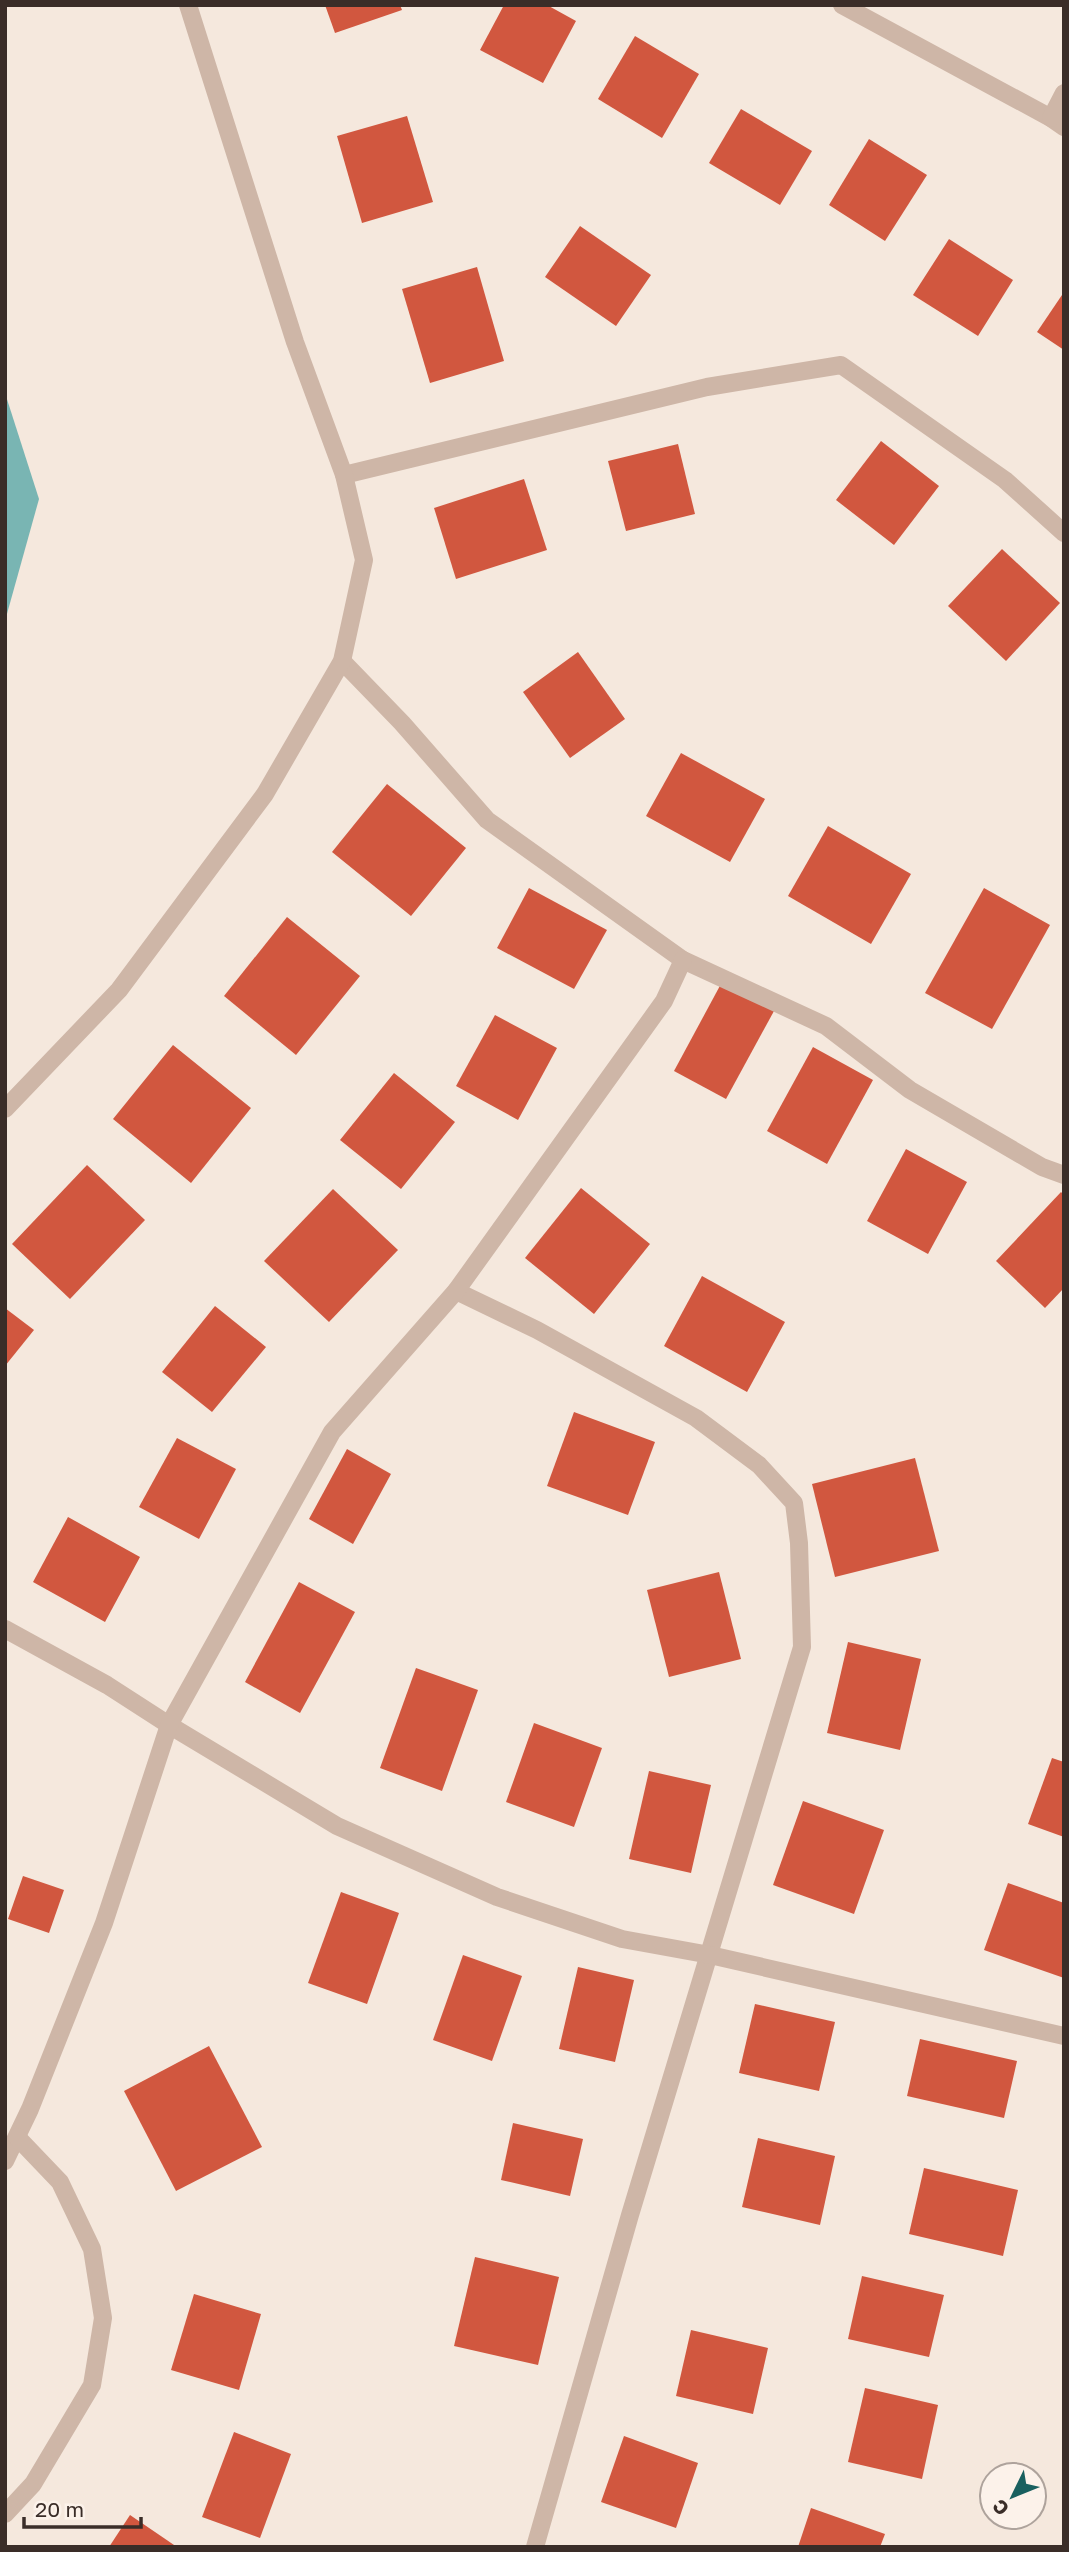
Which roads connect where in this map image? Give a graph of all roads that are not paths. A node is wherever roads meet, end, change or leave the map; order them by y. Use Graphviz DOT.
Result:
graph roads {
  1 [pos="188,5"];
  2 [pos="842,5"];
  3 [pos="1064,93"];
  4 [pos="1058,122"];
  5 [pos="344,475"];
  6 [pos="1064,533"];
  7 [pos="342,662"];
  8 [pos="683,960"];
  9 [pos="5,1109"];
  10 [pos="1064,1175"];
  11 [pos="456,1291"];
  12 [pos="5,1629"];
  13 [pos="169,1725"];
  14 [pos="710,1955"];
  15 [pos="1064,2036"];
  16 [pos="17,2137"];
  17 [pos="5,2161"];
  18 [pos="5,2514"];
  19 [pos="535,2547"];
  1 -- 5 [label="street"];
  2 -- 4 [label="street"];
  3 -- 4 [label="street"];
  5 -- 6 [label="street"];
  5 -- 7 [label="street"];
  7 -- 8 [label="street"];
  7 -- 9 [label="street"];
  8 -- 10 [label="street"];
  8 -- 11 [label="street"];
  11 -- 13 [label="street"];
  11 -- 14 [label="street"];
  12 -- 13 [label="street"];
  13 -- 14 [label="street"];
  13 -- 16 [label="street"];
  14 -- 15 [label="street"];
  14 -- 19 [label="street"];
  16 -- 17 [label="street"];
  16 -- 18 [label="street"];
}
